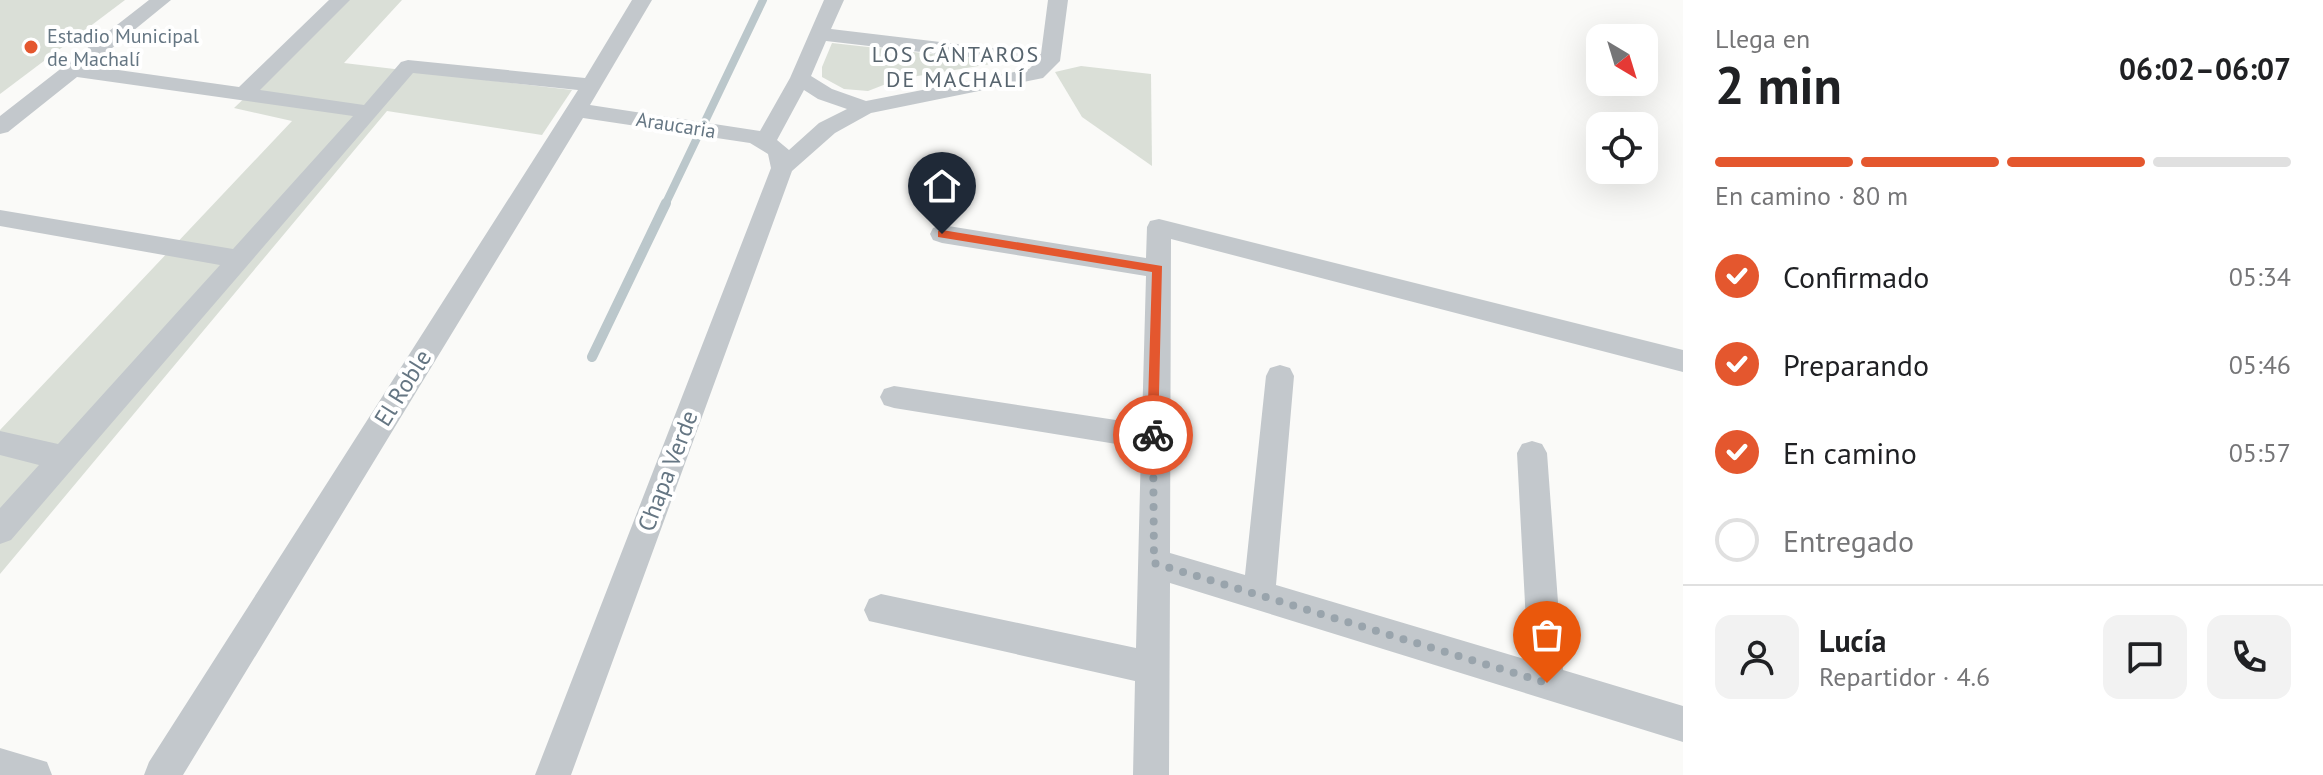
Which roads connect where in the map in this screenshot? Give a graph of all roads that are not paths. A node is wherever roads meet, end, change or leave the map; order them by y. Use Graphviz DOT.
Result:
graph roads {
  1 [pos="161,0"];
  2 [pos="340,0"];
  3 [pos="642,0"];
  4 [pos="834,0"];
  5 [pos="1058,0"];
  6 [pos="819,34"];
  7 [pos="1050,61"];
  8 [pos="74,70"];
  9 [pos="800,78"];
  10 [pos="243,95"];
  11 [pos="584,97"];
  12 [pos="865,108"];
  13 [pos="369,112"];
  14 [pos="0,127"];
  15 [pos="773,151"];
  16 [pos="0,218"];
  17 [pos="942,234"];
  18 [pos="239,259"];
  19 [pos="1158,269"];
  20 [pos="1683,361"];
  21 [pos="1280,376"];
  22 [pos="894,397"];
  23 [pos="1153,438"];
  24 [pos="0,443"];
  25 [pos="1532,453"];
  26 [pos="64,458"];
  27 [pos="0,530"];
  28 [pos="1154,563"];
  29 [pos="1259,595"];
  30 [pos="881,610"];
  31 [pos="1152,668"];
  32 [pos="1547,683"];
  33 [pos="1683,724"];
  34 [pos="0,766"];
  35 [pos="34,775"];
  36 [pos="162,775"];
  37 [pos="553,775"];
  38 [pos="1151,775"];
  1 -- 8 [label="street"];
  2 -- 10 [label="street"];
  3 -- 11 [label="street, El Roble"];
  4 -- 6 [label="street, Chapa Verde"];
  5 -- 7 [label="street"];
  6 -- 7 [label="street"];
  6 -- 9 [label="street, Chapa Verde"];
  7 -- 12 [label="street, Chapa Verde"];
  8 -- 10 [label="street"];
  8 -- 14 [label="street"];
  9 -- 12 [label="street"];
  9 -- 15 [label="street, Chapa Verde"];
  10 -- 13 [label="street"];
  11 -- 13 [label="street, Araucaria"];
  11 -- 15 [label="street, Araucaria"];
  11 -- 36 [label="street, El Roble"];
  12 -- 15 [label="street, Chapa Verde"];
  13 -- 18 [label="street"];
  15 -- 37 [label="street, Chapa Verde"];
  16 -- 18 [label="street"];
  17 -- 19 [label="street"];
  18 -- 26 [label="street"];
  19 -- 20 [label="street"];
  19 -- 23 [label="street"];
  21 -- 29 [label="street"];
  22 -- 23 [label="street"];
  23 -- 28 [label="street"];
  24 -- 26 [label="street"];
  25 -- 32 [label="street"];
  26 -- 27 [label="street"];
  28 -- 29 [label="street"];
  28 -- 31 [label="street"];
  29 -- 32 [label="street"];
  30 -- 31 [label="street"];
  31 -- 38 [label="street"];
  32 -- 33 [label="street"];
  34 -- 35 [label="street"];
}
